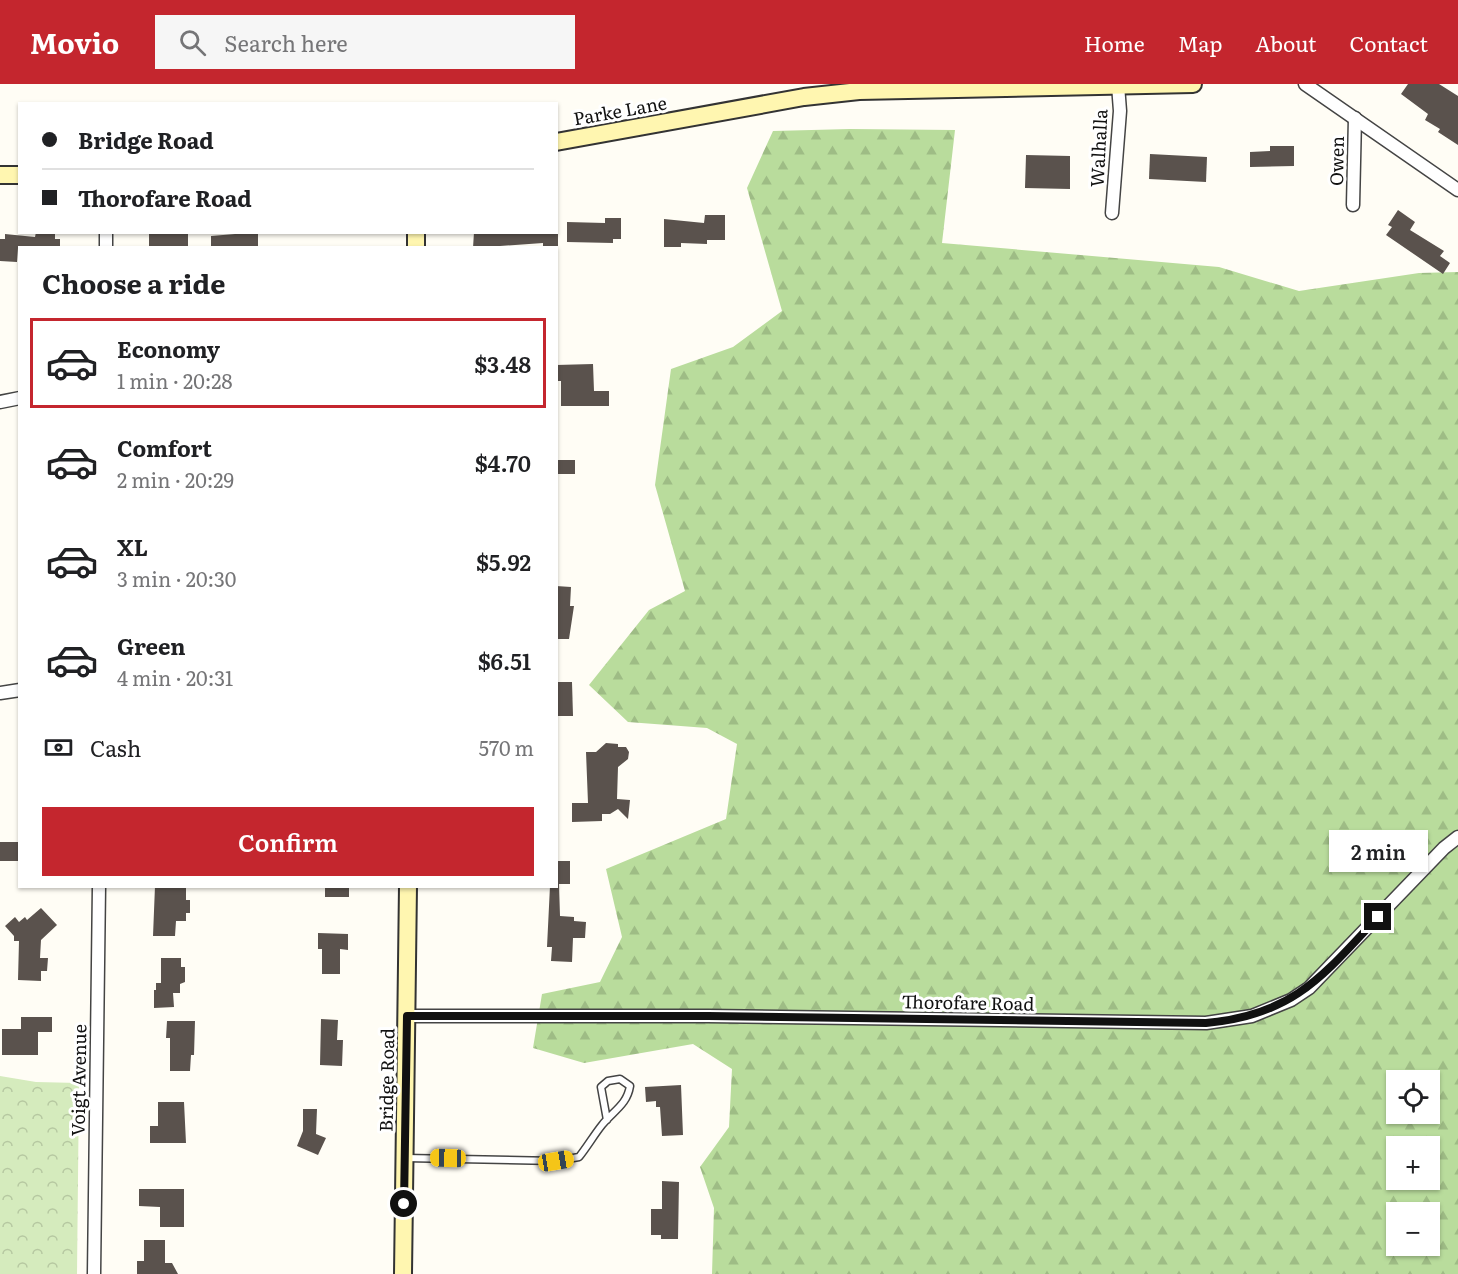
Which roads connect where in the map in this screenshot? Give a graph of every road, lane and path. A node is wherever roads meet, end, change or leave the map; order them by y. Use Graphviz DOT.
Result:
graph roads {
  1 [pos="1193,84"];
  2 [pos="1305,84"];
  3 [pos="1118,85"];
  4 [pos="1355,118"];
  5 [pos="558,142"];
  6 [pos="0,175"];
  7 [pos="18,175"];
  8 [pos="1458,190"];
  9 [pos="1353,205"];
  10 [pos="1112,213"];
  11 [pos="18,398"];
  12 [pos="0,402"];
  13 [pos="18,690"];
  14 [pos="0,693"];
  15 [pos="1458,837"];
  16 [pos="99,888"];
  17 [pos="408,888"];
  18 [pos="407,1016"];
  19 [pos="607,1120"];
  20 [pos="405,1158"];
  21 [pos="94,1274"];
  22 [pos="403,1274"];
  1 -- 3 [label="main road, Parke Lane"];
  2 -- 4 [label="street"];
  3 -- 5 [label="main road, Parke Lane"];
  3 -- 10 [label="street, Walhalla"];
  4 -- 8 [label="street"];
  4 -- 9 [label="street, Owen"];
  6 -- 7 [label="main road"];
  11 -- 12 [label="street"];
  13 -- 14 [label="street"];
  15 -- 18 [label="street, Thorofare Road"];
  16 -- 21 [label="street, Voigt Avenue"];
  17 -- 18 [label="main road, Bridge Road"];
  18 -- 20 [label="main road, Bridge Road"];
  19 -- 19 [label="lane"];
  19 -- 20 [label="lane"];
  20 -- 22 [label="main road, Bridge Road"];
}
